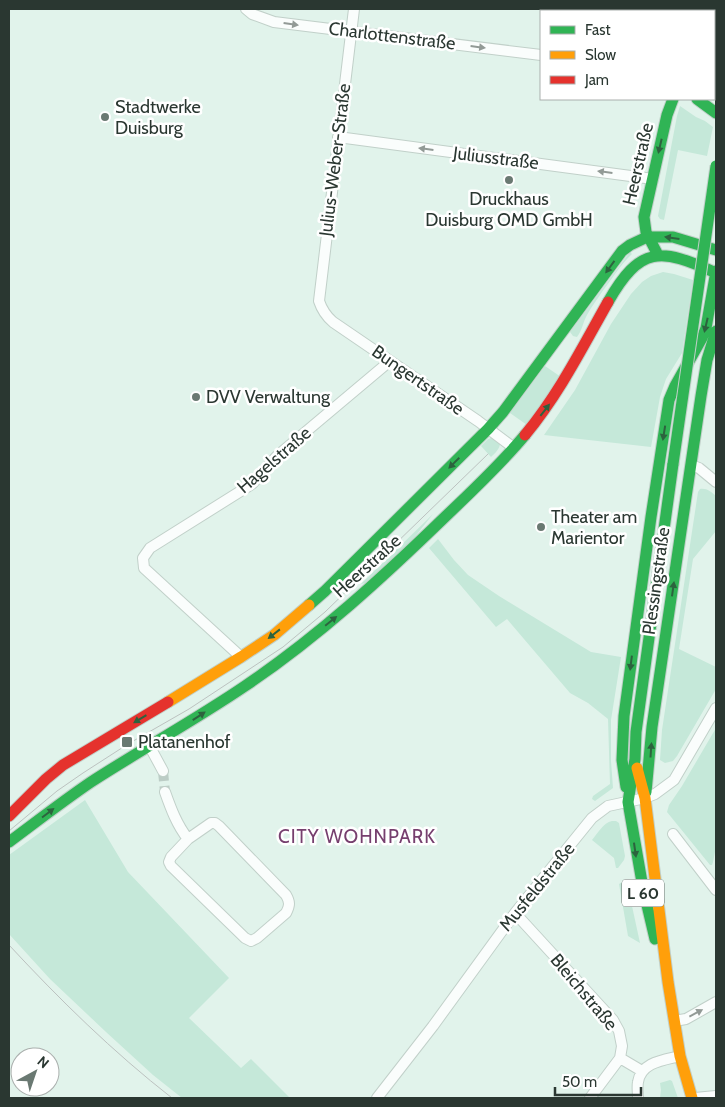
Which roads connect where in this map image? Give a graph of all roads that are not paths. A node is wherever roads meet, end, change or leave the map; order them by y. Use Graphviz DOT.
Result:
graph roads {
  1 [pos="246,9"];
  2 [pos="354,9"];
  3 [pos="352,31"];
  4 [pos="540,55"];
  5 [pos="673,100"];
  6 [pos="698,100"];
  7 [pos="716,113"];
  8 [pos="338,137"];
  9 [pos="716,166"];
  10 [pos="653,179"];
  11 [pos="647,236"];
  12 [pos="716,250"];
  13 [pos="658,255"];
  14 [pos="716,272"];
  15 [pos="322,311"];
  16 [pos="716,331"];
  17 [pos="390,361"];
  18 [pos="488,429"];
  19 [pos="514,448"];
  20 [pos="691,465"];
  21 [pos="716,482"];
  22 [pos="241,657"];
  23 [pos="716,708"];
  24 [pos="150,747"];
  25 [pos="635,759"];
  26 [pos="163,771"];
  27 [pos="165,792"];
  28 [pos="646,798"];
  29 [pos="628,802"];
  30 [pos="9,816"];
  31 [pos="673,834"];
  32 [pos="188,839"];
  33 [pos="9,842"];
  34 [pos="713,878"];
  35 [pos="716,890"];
  36 [pos="515,912"];
  37 [pos="668,982"];
  38 [pos="716,1002"];
  39 [pos="674,1021"];
  40 [pos="680,1056"];
  41 [pos="620,1058"];
  42 [pos="642,1071"];
  43 [pos="716,1096"];
  44 [pos="377,1098"];
  45 [pos="590,1098"];
  46 [pos="638,1098"];
  47 [pos="694,1098"];
  1 -- 3 [label="street, Charlottenstraße, one-way"];
  2 -- 3 [label="street, Julius-Weber-Straße"];
  3 -- 4 [label="street, Charlottenstraße, one-way"];
  3 -- 8 [label="street, Julius-Weber-Straße"];
  5 -- 10 [label="main road, Heerstraße, one-way"];
  6 -- 7 [label="main road"];
  10 -- 8 [label="street, Juliusstraße, one-way"];
  8 -- 15 [label="street, Julius-Weber-Straße"];
  9 -- 25 [label="main road, Plessingstraße, bridge"];
  10 -- 11 [label="main road, Heerstraße"];
  12 -- 11 [label="main road, one-way"];
  11 -- 13 [label="main road, Heerstraße"];
  11 -- 18 [label="main road, Heerstraße, one-way"];
  13 -- 14 [label="main road, L 60"];
  19 -- 13 [label="main road, Heerstraße, one-way"];
  14 -- 29 [label="main road, Plessingstraße / L 60, one-way"];
  15 -- 17 [label="street, Bungertstraße"];
  16 -- 20 [label="main road, Plessingstraße / L 60"];
  17 -- 18 [label="street, Bungertstraße"];
  17 -- 22 [label="street, Hagelstraße"];
  18 -- 19 [label="street, Bungertstraße"];
  18 -- 22 [label="main road, Heerstraße, one-way"];
  24 -- 19 [label="main road, Heerstraße, one-way"];
  20 -- 21 [label="street"];
  28 -- 20 [label="main road, Plessingstraße / L 60, one-way"];
  22 -- 30 [label="main road, Heerstraße, one-way"];
  23 -- 28 [label="street, Musfeldstraße"];
  24 -- 26 [label="street"];
  33 -- 24 [label="main road, Heerstraße, one-way"];
  25 -- 28 [label="main road, Plessingstraße"];
  25 -- 29 [label="main road, Plessingstraße"];
  27 -- 32 [label="street"];
  28 -- 29 [label="street, Musfeldstraße"];
  28 -- 37 [label="main road, L 60"];
  29 -- 36 [label="street, Musfeldstraße"];
  29 -- 37 [label="main road, L 60, one-way"];
  31 -- 34 [label="street"];
  32 -- 32 [label="street"];
  34 -- 35 [label="street"];
  36 -- 41 [label="street, Bleichstraße"];
  36 -- 44 [label="street, Musfeldstraße"];
  37 -- 39 [label="main road, L 60"];
  39 -- 38 [label="street, one-way"];
  39 -- 40 [label="main road, L 60"];
  40 -- 42 [label="street"];
  40 -- 47 [label="main road, L 60"];
  41 -- 42 [label="street"];
  41 -- 45 [label="street"];
  42 -- 46 [label="street"];
  43 -- 47 [label="street"];
}
